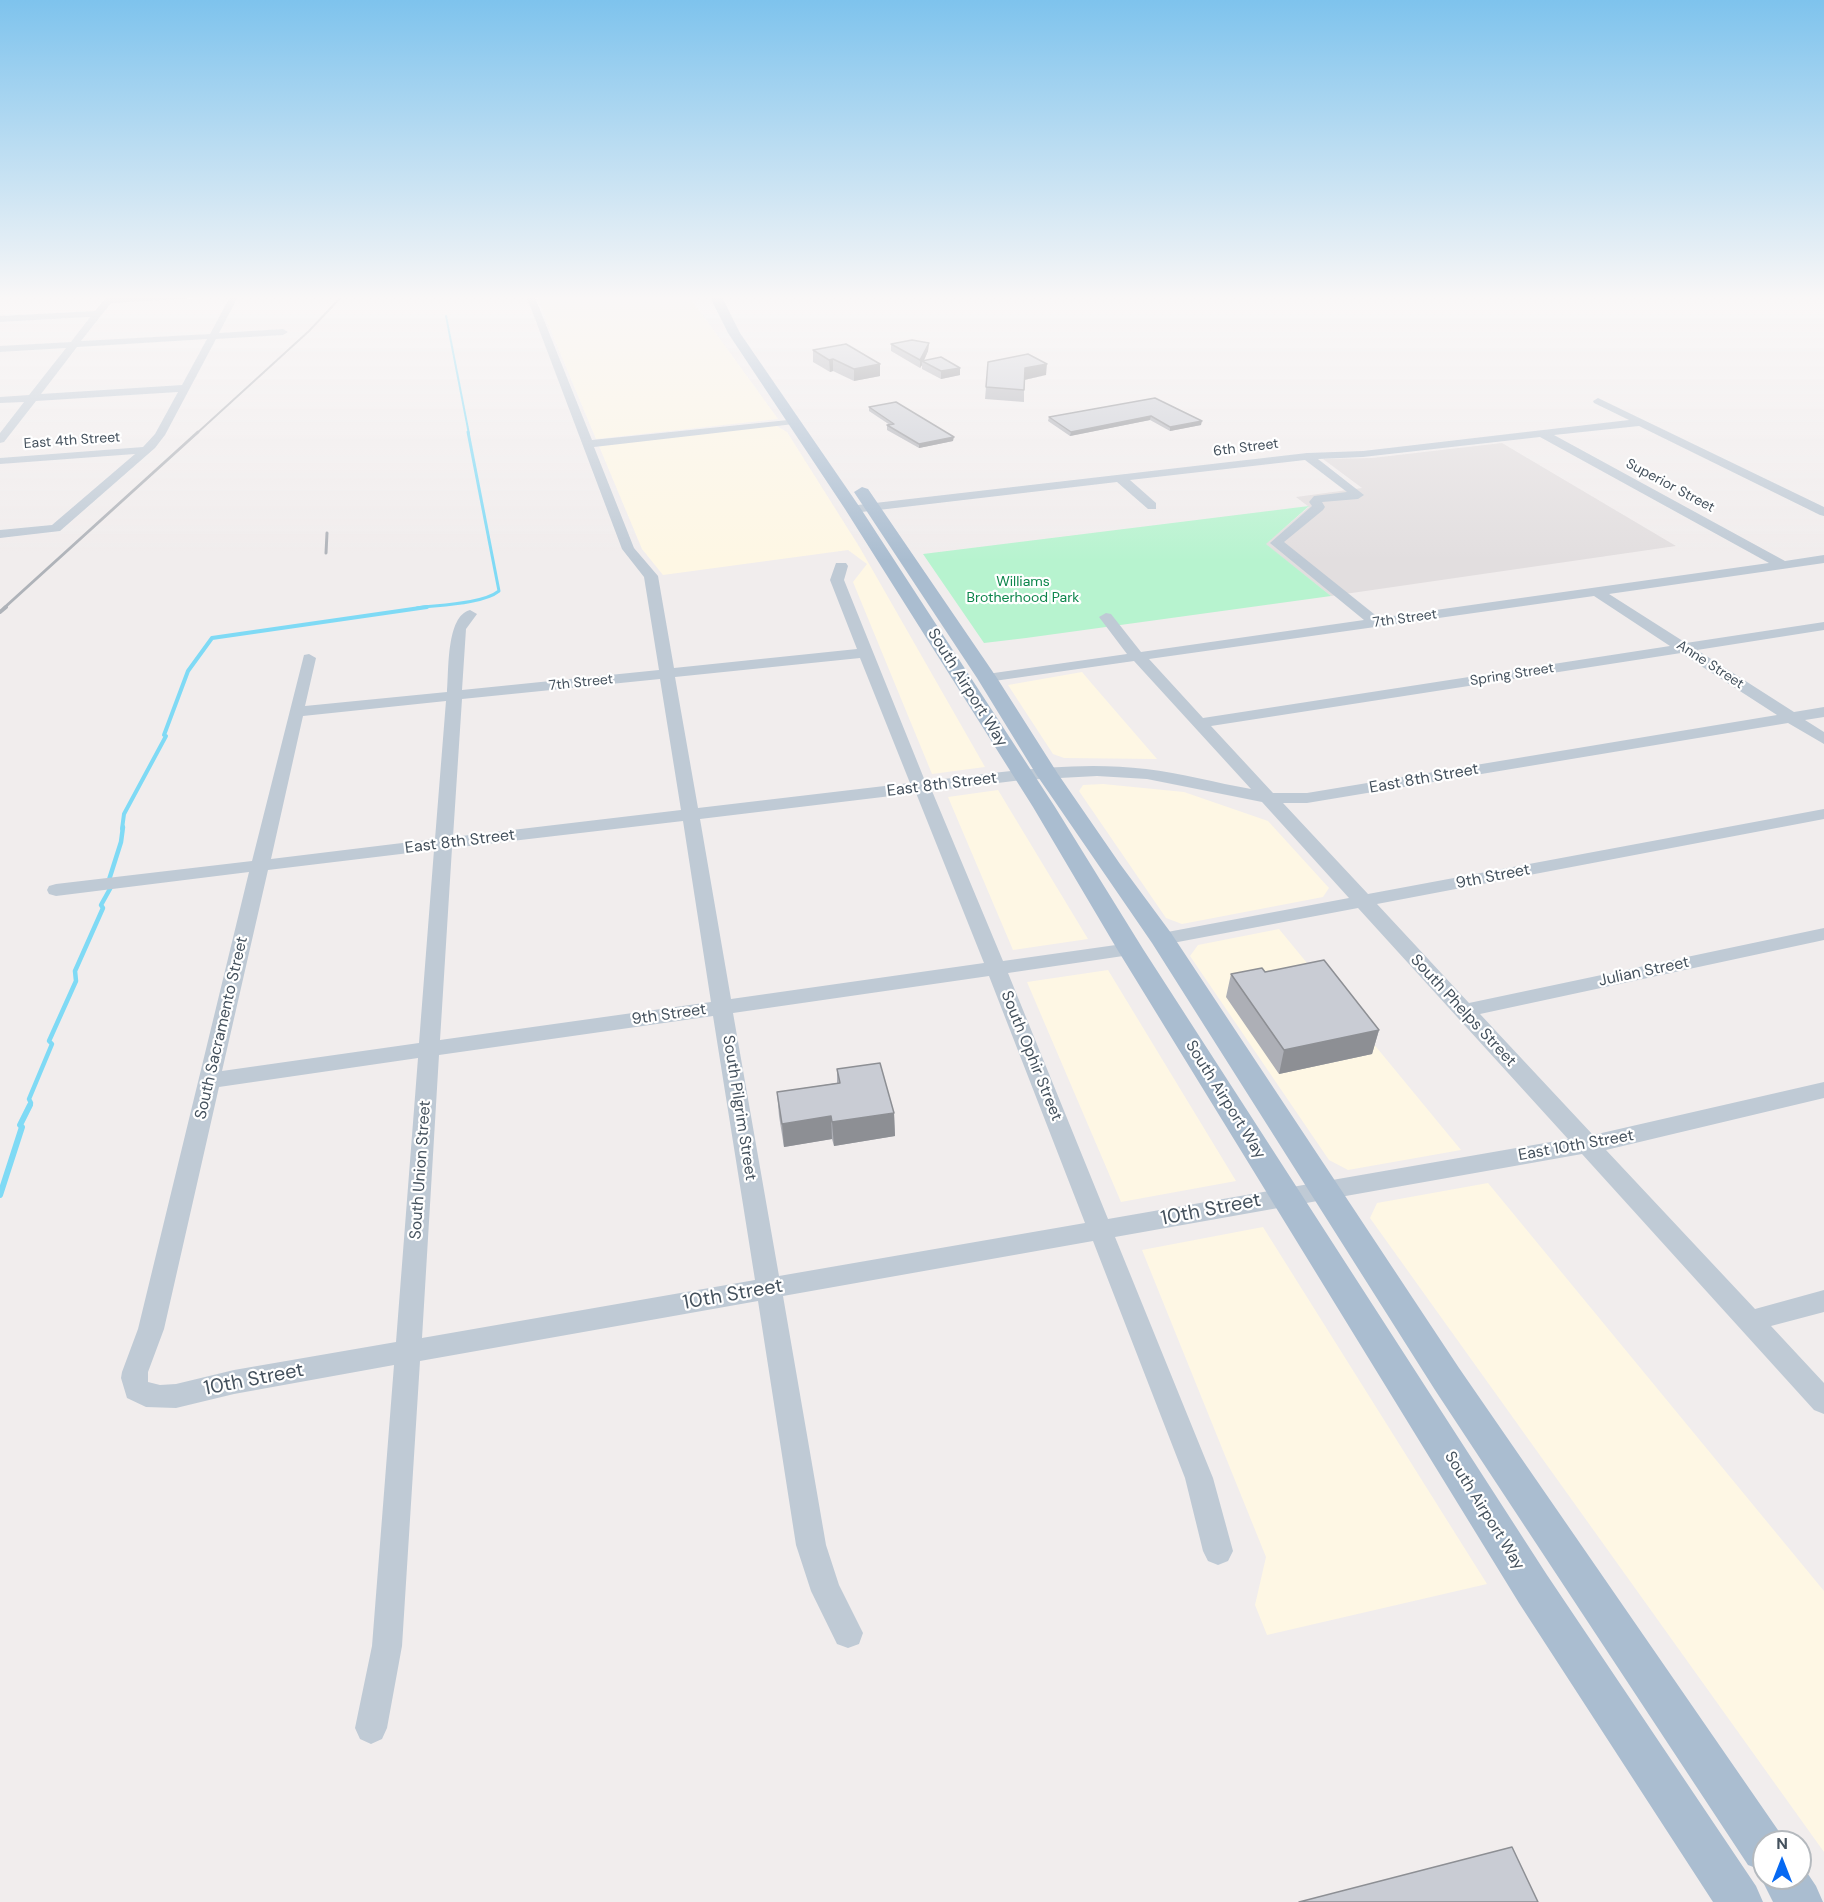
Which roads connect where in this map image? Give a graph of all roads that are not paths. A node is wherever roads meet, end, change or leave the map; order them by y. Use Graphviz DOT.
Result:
graph roads {
  1 [pos="44,384"];
  2 [pos="188,384"];
  3 [pos="564,384"];
  4 [pos="769,384"];
  5 [pos="186,388"];
  6 [pos="33,398"];
  7 [pos="0,400"];
  8 [pos="1598,401"];
  9 [pos="794,421"];
  10 [pos="1642,423"];
  11 [pos="1543,434"];
  12 [pos="0,440"];
  13 [pos="587,444"];
  14 [pos="146,450"];
  15 [pos="1307,456"];
  16 [pos="838,458"];
  17 [pos="0,461"];
  18 [pos="1120,478"];
  19 [pos="1824,501"];
  20 [pos="1807,504"];
  21 [pos="1152,506"];
  22 [pos="862,508"];
  23 [pos="1824,512"];
  24 [pos="0,534"];
  25 [pos="1824,559"];
  26 [pos="1783,565"];
  27 [pos="841,566"];
  28 [pos="1596,591"];
  29 [pos="470,614"];
  30 [pos="1106,617"];
  31 [pos="1376,623"];
  32 [pos="1824,626"];
  33 [pos="1683,648"];
  34 [pos="865,653"];
  35 [pos="1140,657"];
  36 [pos="309,658"];
  37 [pos="667,674"];
  38 [pos="987,678"];
  39 [pos="453,696"];
  40 [pos="296,712"];
  41 [pos="1824,712"];
  42 [pos="1791,717"];
  43 [pos="1201,723"];
  44 [pos="1824,739"];
  45 [pos="1034,775"];
  46 [pos="921,787"];
  47 [pos="1268,798"];
  48 [pos="690,814"];
  49 [pos="1824,814"];
  50 [pos="444,844"];
  51 [pos="260,866"];
  52 [pos="56,890"];
  53 [pos="1362,901"];
  54 [pos="1824,934"];
  55 [pos="1162,939"];
  56 [pos="1130,949"];
  57 [pos="997,969"];
  58 [pos="722,1008"];
  59 [pos="1464,1011"];
  60 [pos="429,1050"];
  61 [pos="209,1082"];
  62 [pos="1824,1090"];
  63 [pos="1586,1144"];
  64 [pos="1325,1189"];
  65 [pos="1285,1196"];
  66 [pos="1102,1230"];
  67 [pos="768,1288"];
  68 [pos="1824,1301"];
  69 [pos="1750,1321"];
  70 [pos="409,1352"];
  71 [pos="141,1394"];
  72 [pos="1824,1402"];
  73 [pos="1218,1551"];
  74 [pos="848,1633"];
  75 [pos="371,1728"];
  76 [pos="1752,1830"];
  77 [pos="1740,1902"];
  1 -- 6 [label="street"];
  2 -- 5 [label="street"];
  3 -- 13 [label="street"];
  4 -- 9 [label="main road, South Airport Way"];
  5 -- 6 [label="street"];
  5 -- 14 [label="street"];
  6 -- 7 [label="street"];
  6 -- 12 [label="street"];
  8 -- 10 [label="street"];
  9 -- 13 [label="street"];
  9 -- 22 [label="main road, South Airport Way"];
  10 -- 11 [label="street, 6th Street"];
  10 -- 20 [label="street"];
  11 -- 15 [label="street, 6th Street"];
  11 -- 26 [label="street, Superior Street"];
  13 -- 37 [label="street, South Pilgrim Street"];
  14 -- 17 [label="street, East 4th Street"];
  14 -- 24 [label="street"];
  15 -- 18 [label="street, 6th Street"];
  15 -- 31 [label="street"];
  16 -- 22 [label="main road, South Airport Way"];
  18 -- 21 [label="street"];
  18 -- 22 [label="street, 6th Street"];
  19 -- 20 [label="street"];
  20 -- 23 [label="street"];
  22 -- 38 [label="main road, South Airport Way"];
  22 -- 45 [label="main road, South Airport Way"];
  25 -- 26 [label="street, 7th Street"];
  26 -- 28 [label="street, 7th Street"];
  27 -- 34 [label="street, South Ophir Street"];
  28 -- 31 [label="street, 7th Street"];
  28 -- 33 [label="street, Anne Street"];
  29 -- 39 [label="street, South Union Street"];
  30 -- 35 [label="street, South Phelps Street"];
  31 -- 35 [label="street, 7th Street"];
  32 -- 33 [label="street, Spring Street"];
  33 -- 42 [label="street, Anne Street"];
  33 -- 43 [label="street, Spring Street"];
  34 -- 37 [label="street, 7th Street"];
  34 -- 46 [label="street, South Ophir Street"];
  35 -- 38 [label="street, 7th Street"];
  35 -- 43 [label="street, South Phelps Street"];
  36 -- 40 [label="street, South Sacramento Street"];
  37 -- 39 [label="street, 7th Street"];
  37 -- 48 [label="street, South Pilgrim Street"];
  38 -- 45 [label="main road, South Airport Way"];
  39 -- 40 [label="street, 7th Street"];
  39 -- 50 [label="street, South Union Street"];
  40 -- 51 [label="street, South Sacramento Street"];
  41 -- 42 [label="street, East 8th Street"];
  42 -- 44 [label="street, Anne Street"];
  42 -- 47 [label="street, East 8th Street"];
  43 -- 47 [label="street, South Phelps Street"];
  45 -- 46 [label="street, East 8th Street"];
  45 -- 47 [label="street, East 8th Street"];
  45 -- 55 [label="main road, South Airport Way"];
  45 -- 56 [label="main road, South Airport Way"];
  46 -- 48 [label="street, East 8th Street"];
  46 -- 57 [label="street, South Ophir Street"];
  47 -- 53 [label="street, South Phelps Street"];
  48 -- 50 [label="street, East 8th Street"];
  48 -- 58 [label="street, South Pilgrim Street"];
  49 -- 53 [label="street, 9th Street"];
  50 -- 51 [label="street, East 8th Street"];
  50 -- 60 [label="street, South Union Street"];
  51 -- 52 [label="street, East 8th Street"];
  51 -- 61 [label="street, South Sacramento Street"];
  53 -- 55 [label="street, 9th Street"];
  53 -- 59 [label="street, South Phelps Street"];
  54 -- 59 [label="street, Julian Street"];
  55 -- 64 [label="main road, South Airport Way"];
  56 -- 57 [label="street, 9th Street"];
  56 -- 65 [label="main road, South Airport Way"];
  57 -- 58 [label="street, 9th Street"];
  57 -- 66 [label="street, South Ophir Street"];
  58 -- 60 [label="street, 9th Street"];
  58 -- 67 [label="street, South Pilgrim Street"];
  59 -- 63 [label="street, South Phelps Street"];
  60 -- 61 [label="street, 9th Street"];
  60 -- 70 [label="street, South Union Street"];
  61 -- 71 [label="street, South Sacramento Street"];
  62 -- 63 [label="street, East 10th Street"];
  63 -- 64 [label="street, East 10th Street"];
  63 -- 69 [label="street, South Phelps Street"];
  64 -- 65 [label="street, 10th Street"];
  64 -- 76 [label="main road, South Airport Way"];
  65 -- 66 [label="street, 10th Street"];
  65 -- 77 [label="main road, South Airport Way"];
  66 -- 67 [label="street, 10th Street"];
  66 -- 73 [label="street, South Ophir Street"];
  67 -- 70 [label="street, 10th Street"];
  67 -- 74 [label="street, South Pilgrim Street"];
  68 -- 69 [label="street"];
  69 -- 72 [label="street, South Phelps Street"];
  70 -- 71 [label="street, 10th Street"];
  70 -- 75 [label="street, South Union Street"];
}
